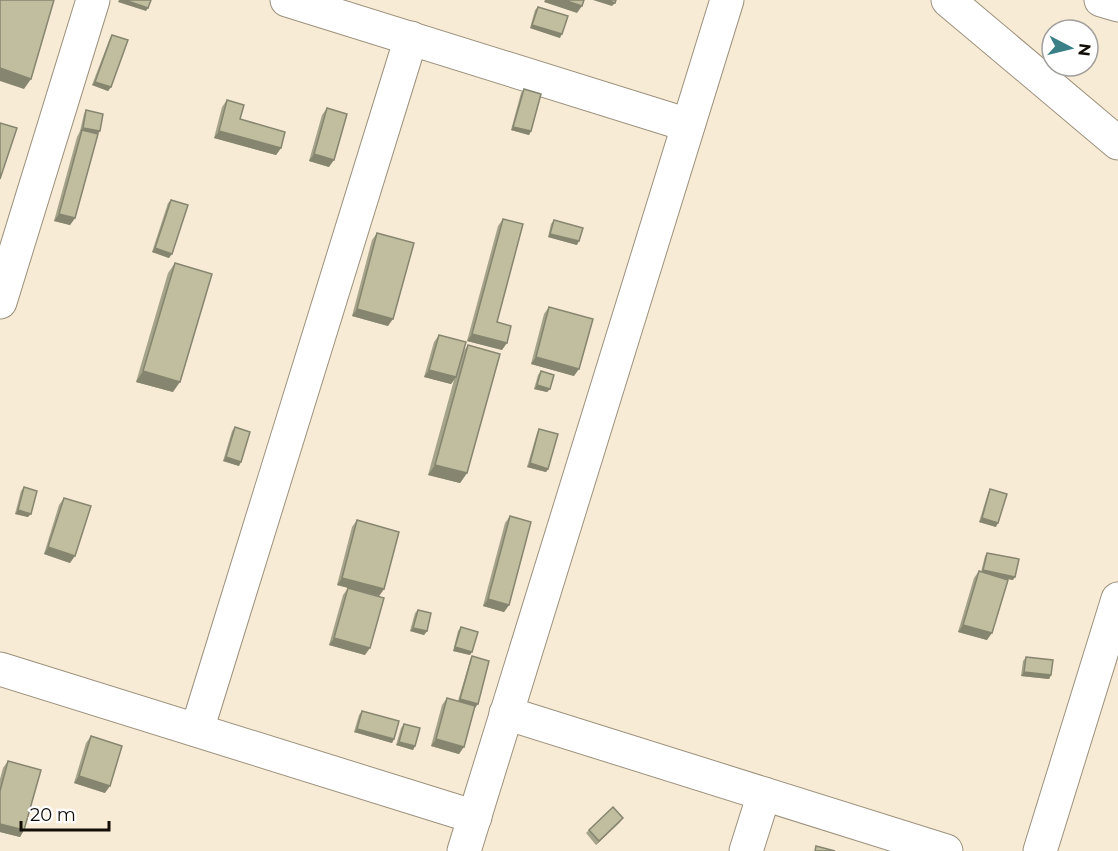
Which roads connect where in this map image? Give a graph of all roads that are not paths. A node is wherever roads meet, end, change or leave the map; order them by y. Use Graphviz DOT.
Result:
graph roads {
  1 [pos="93,0"];
  2 [pos="287,0"];
  3 [pos="727,0"];
  4 [pos="948,0"];
  5 [pos="1101,0"];
  6 [pos="1118,5"];
  7 [pos="411,38"];
  8 [pos="688,125"];
  9 [pos="1118,143"];
  10 [pos="0,302"];
  11 [pos="1118,599"];
  12 [pos="0,669"];
  13 [pos="506,713"];
  14 [pos="196,730"];
  15 [pos="764,794"];
  16 [pos="475,817"];
  17 [pos="464,851"];
  18 [pos="746,851"];
  19 [pos="946,851"];
  20 [pos="1040,851"];
  1 -- 10 [label="street"];
  2 -- 7 [label="street"];
  3 -- 8 [label="street"];
  4 -- 9 [label="street"];
  5 -- 6 [label="street"];
  7 -- 8 [label="street"];
  7 -- 14 [label="street"];
  8 -- 13 [label="street"];
  11 -- 20 [label="street"];
  12 -- 14 [label="street"];
  13 -- 15 [label="street"];
  13 -- 16 [label="street"];
  14 -- 16 [label="street"];
  15 -- 18 [label="street"];
  15 -- 19 [label="street"];
  16 -- 17 [label="street"];
}
